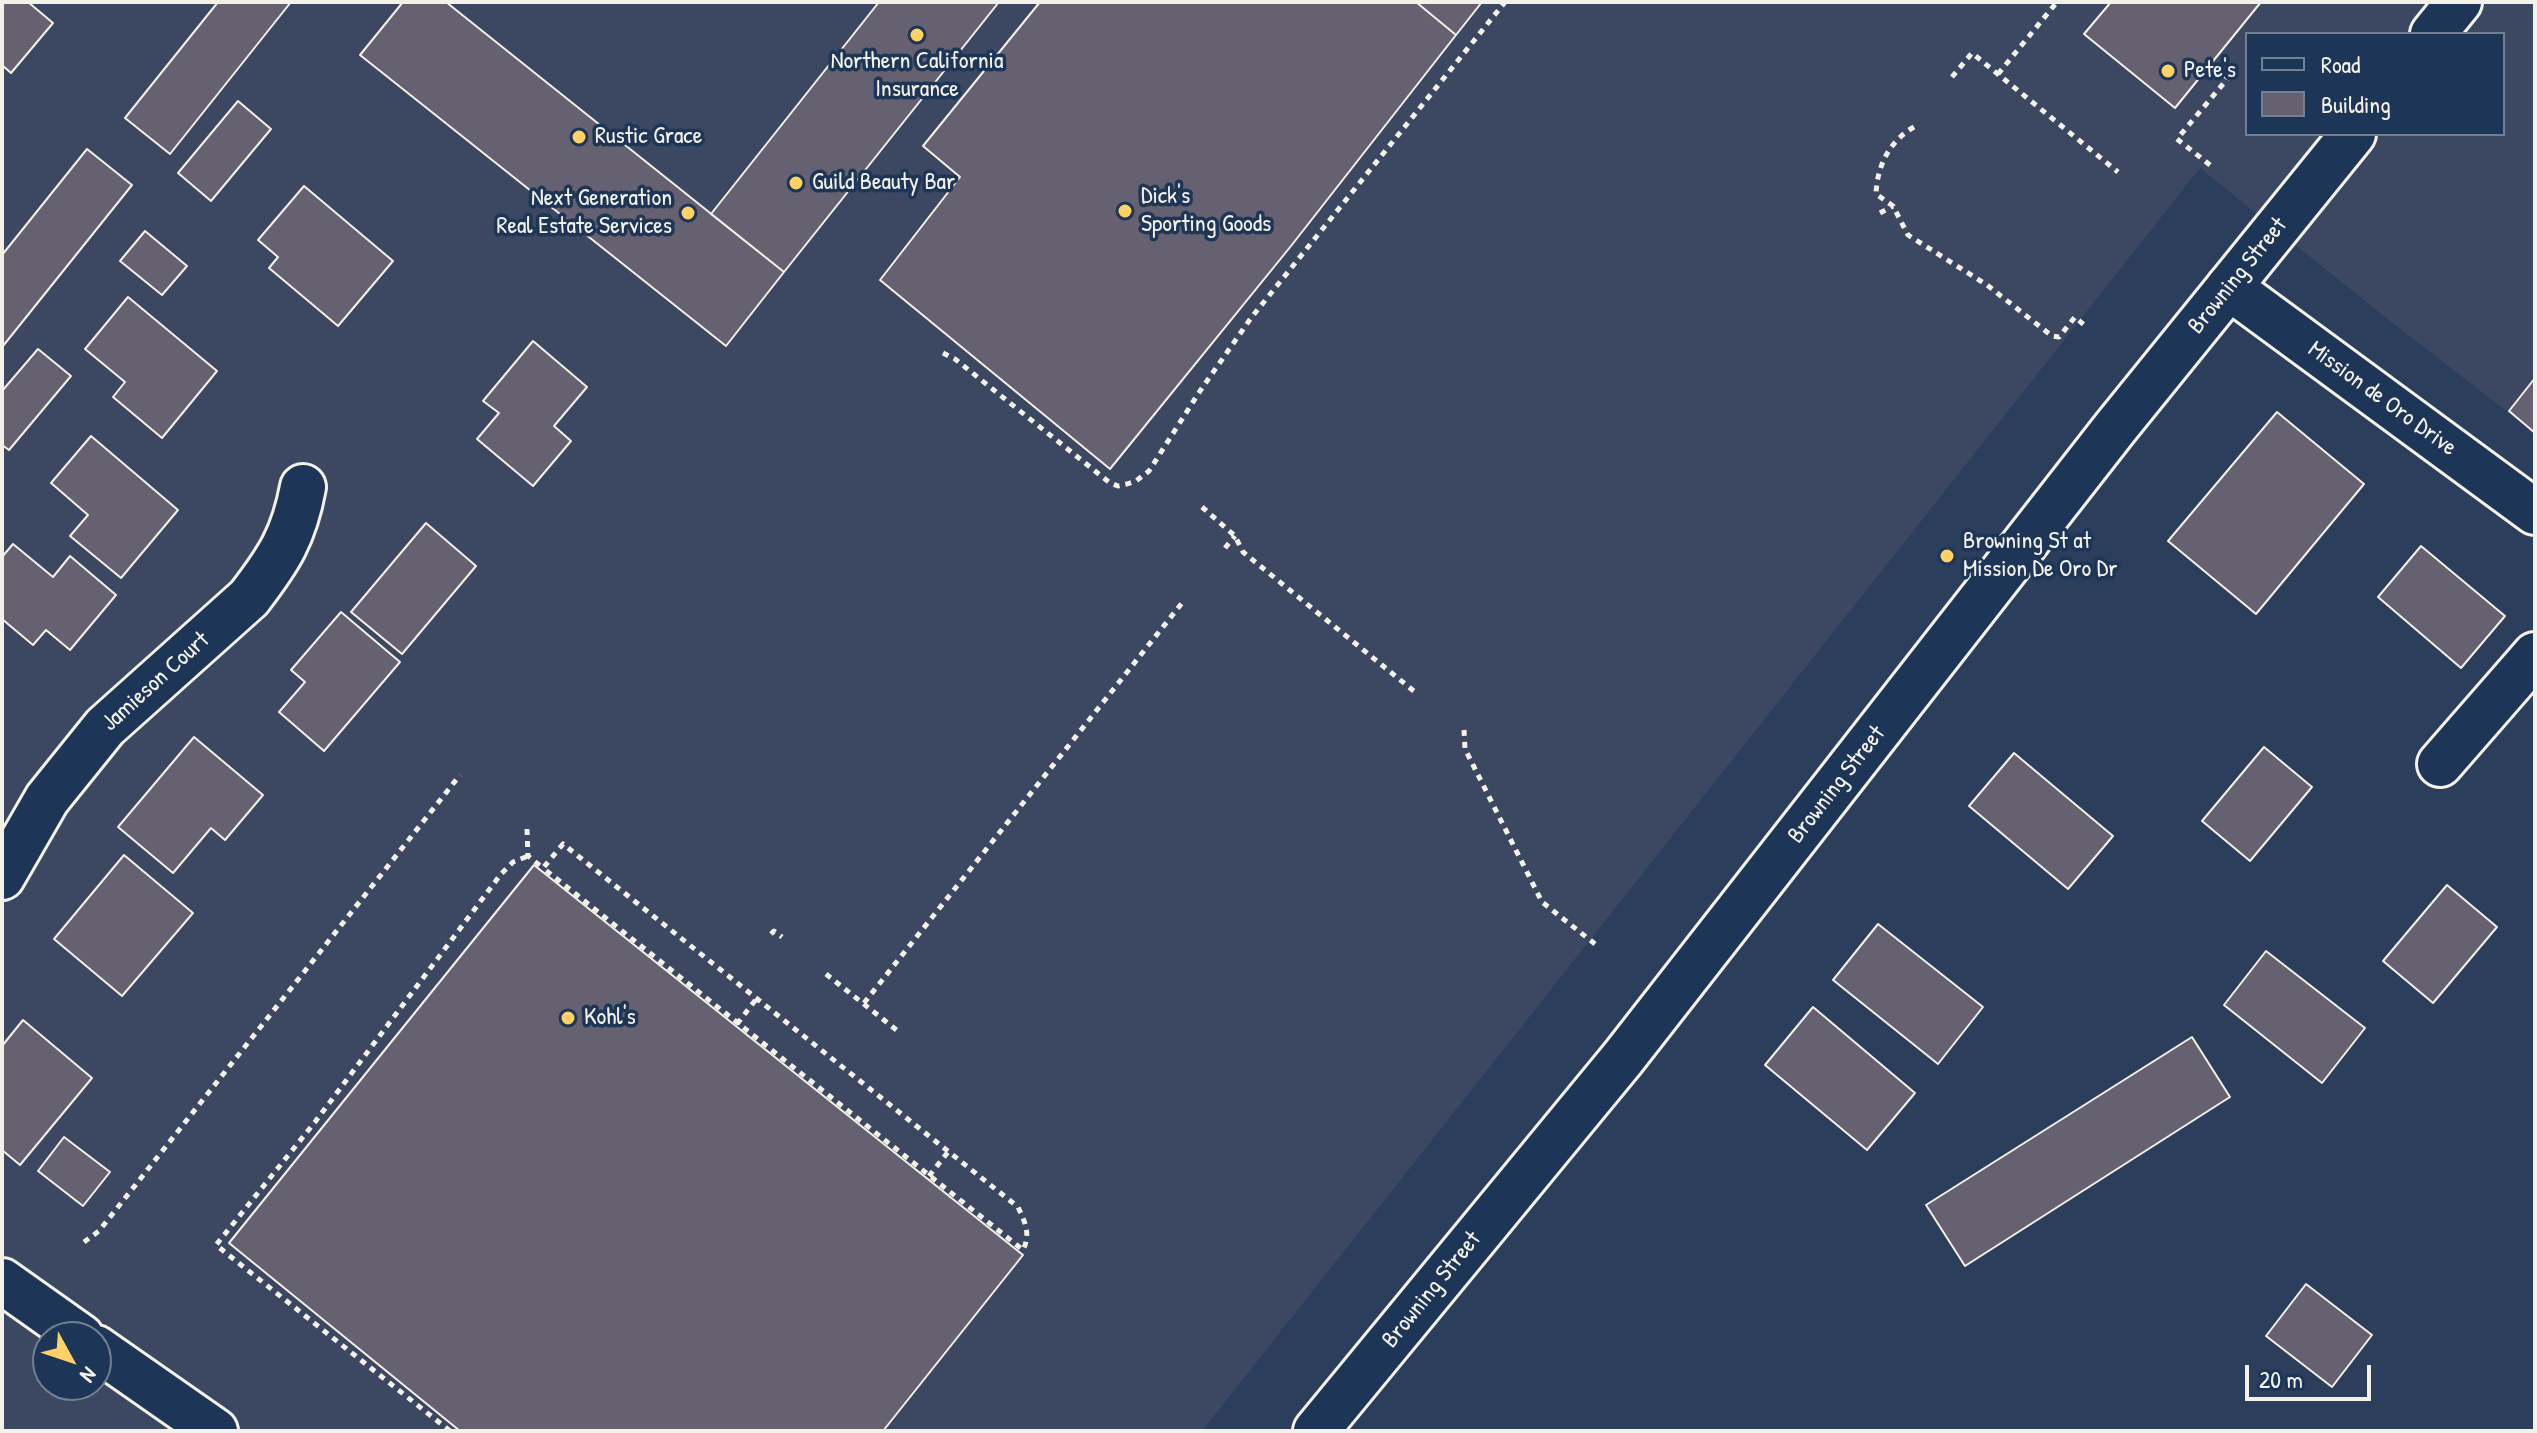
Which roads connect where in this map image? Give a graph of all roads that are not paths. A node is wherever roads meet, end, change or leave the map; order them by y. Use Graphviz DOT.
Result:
graph roads {
  1 [pos="2459,2"];
  2 [pos="2435,32"];
  3 [pos="2351,136"];
  4 [pos="2229,287"];
  5 [pos="303,487"];
  6 [pos="2535,512"];
  7 [pos="2535,655"];
  8 [pos="2440,764"];
  9 [pos="2,877"];
  10 [pos="2,1281"];
  11 [pos="58,1321"];
  12 [pos="112,1359"];
  13 [pos="215,1431"];
  14 [pos="1316,1431"];
  1 -- 2 [label="street"];
  3 -- 4 [label="street, Browning Street"];
  4 -- 6 [label="street, Mission de Oro Drive"];
  4 -- 14 [label="street, Browning Street"];
  5 -- 9 [label="street, Jamieson Court"];
  7 -- 8 [label="street"];
  10 -- 11 [label="street"];
  12 -- 13 [label="street"];
}
